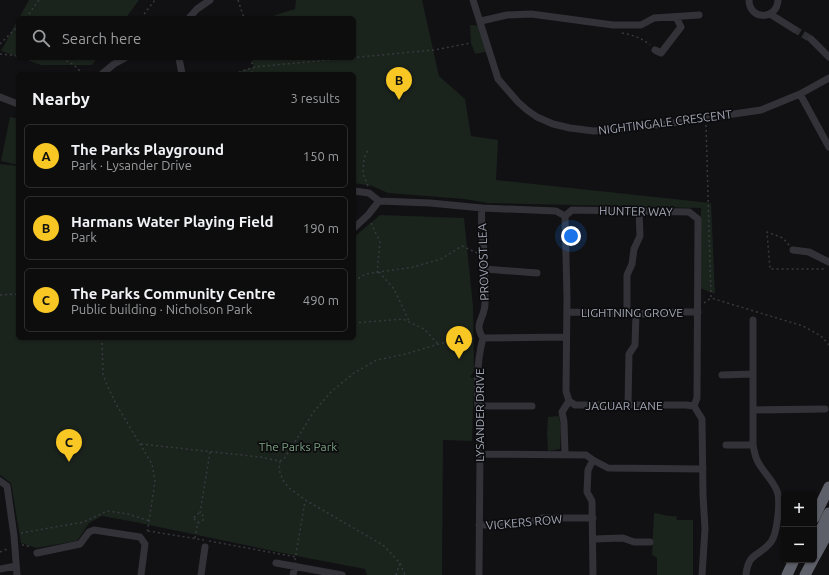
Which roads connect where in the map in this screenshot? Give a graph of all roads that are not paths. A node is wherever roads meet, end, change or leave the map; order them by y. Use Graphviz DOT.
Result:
graph roads {
  1 [pos="210,0"];
  2 [pos="473,0"];
  3 [pos="749,0"];
  4 [pos="778,0"];
  5 [pos="770,14"];
  6 [pos="699,15"];
  7 [pos="191,16"];
  8 [pos="676,17"];
  9 [pos="481,21"];
  10 [pos="794,29"];
  11 [pos="811,39"];
  12 [pos="655,50"];
  13 [pos="829,57"];
  14 [pos="121,60"];
  15 [pos="179,60"];
  16 [pos="104,72"];
  17 [pos="182,72"];
  18 [pos="829,78"];
  19 [pos="800,94"];
  20 [pos="0,97"];
  21 [pos="15,103"];
  22 [pos="829,147"];
  23 [pos="356,191"];
  24 [pos="379,201"];
  25 [pos="482,208"];
  26 [pos="640,211"];
  27 [pos="565,216"];
  28 [pos="356,226"];
  29 [pos="793,250"];
  30 [pos="829,262"];
  31 [pos="485,269"];
  32 [pos="537,273"];
  33 [pos="567,312"];
  34 [pos="698,312"];
  35 [pos="627,313"];
  36 [pos="636,313"];
  37 [pos="752,320"];
  38 [pos="566,337"];
  39 [pos="484,338"];
  40 [pos="753,374"];
  41 [pos="722,375"];
  42 [pos="569,401"];
  43 [pos="628,405"];
  44 [pos="478,406"];
  45 [pos="532,406"];
  46 [pos="694,406"];
  47 [pos="753,410"];
  48 [pos="825,410"];
  49 [pos="726,445"];
  50 [pos="753,446"];
  51 [pos="480,454"];
  52 [pos="564,454"];
  53 [pos="592,460"];
  54 [pos="703,469"];
  55 [pos="0,481"];
  56 [pos="829,487"];
  57 [pos="817,512"];
  58 [pos="829,513"];
  59 [pos="594,518"];
  60 [pos="479,525"];
  61 [pos="829,531"];
  62 [pos="817,538"];
  63 [pos="594,539"];
  64 [pos="650,542"];
  65 [pos="205,547"];
  66 [pos="817,552"];
  67 [pos="37,553"];
  68 [pos="276,563"];
  69 [pos="806,563"];
  70 [pos="811,563"];
  71 [pos="16,566"];
  72 [pos="295,566"];
  73 [pos="0,569"];
  74 [pos="17,575"];
  75 [pos="141,575"];
  76 [pos="201,575"];
  77 [pos="293,575"];
  78 [pos="342,575"];
  79 [pos="479,575"];
  80 [pos="593,575"];
  81 [pos="702,575"];
  82 [pos="746,575"];
  83 [pos="800,575"];
  84 [pos="805,575"];
  1 -- 7 [label="street"];
  2 -- 9 [label="street, NIGHTINGALE CRESCENT"];
  3 -- 5 [label="street"];
  4 -- 5 [label="street"];
  5 -- 10 [label="street"];
  6 -- 8 [label="street"];
  8 -- 9 [label="street"];
  8 -- 12 [label="street"];
  9 -- 19 [label="street, NIGHTINGALE CRESCENT"];
  11 -- 13 [label="street"];
  14 -- 16 [label="street"];
  15 -- 17 [label="street"];
  18 -- 19 [label="street, NIGHTINGALE CRESCENT"];
  19 -- 22 [label="street"];
  20 -- 21 [label="street"];
  23 -- 24 [label="street"];
  24 -- 25 [label="street"];
  24 -- 28 [label="street"];
  25 -- 27 [label="street"];
  25 -- 31 [label="street, PROVOST LEA"];
  26 -- 27 [label="street, HUNTER WAY"];
  26 -- 34 [label="street, HUNTER WAY"];
  26 -- 35 [label="street"];
  27 -- 33 [label="street, JAGUAR LANE"];
  29 -- 30 [label="street"];
  31 -- 32 [label="street"];
  31 -- 39 [label="street, PROVOST LEA"];
  33 -- 35 [label="street, LIGHTNING GROVE"];
  33 -- 38 [label="street, JAGUAR LANE"];
  34 -- 36 [label="street, LIGHTNING GROVE"];
  34 -- 46 [label="street, LIGHTNING GROVE"];
  35 -- 36 [label="street, LIGHTNING GROVE"];
  36 -- 43 [label="street"];
  37 -- 40 [label="street"];
  38 -- 39 [label="street"];
  38 -- 42 [label="street, JAGUAR LANE"];
  39 -- 44 [label="street, LYSANDER DRIVE"];
  40 -- 41 [label="street"];
  40 -- 47 [label="street"];
  42 -- 43 [label="street, JAGUAR LANE"];
  42 -- 52 [label="street"];
  43 -- 46 [label="street, JAGUAR LANE"];
  44 -- 45 [label="street"];
  44 -- 51 [label="street, LYSANDER DRIVE"];
  46 -- 54 [label="street"];
  47 -- 48 [label="street"];
  47 -- 50 [label="street"];
  49 -- 50 [label="street"];
  50 -- 82 [label="street"];
  51 -- 52 [label="street"];
  51 -- 60 [label="street, LYSANDER DRIVE"];
  52 -- 53 [label="street"];
  53 -- 54 [label="street"];
  53 -- 59 [label="street"];
  54 -- 81 [label="street"];
  55 -- 71 [label="street"];
  56 -- 57 [label="highway"];
  58 -- 62 [label="highway"];
  59 -- 60 [label="street, VICKERS ROW"];
  59 -- 63 [label="street"];
  60 -- 79 [label="street, LYSANDER DRIVE"];
  61 -- 66 [label="highway"];
  63 -- 64 [label="street"];
  63 -- 80 [label="street"];
  65 -- 76 [label="street"];
  67 -- 75 [label="street"];
  68 -- 72 [label="street"];
  69 -- 83 [label="highway"];
  70 -- 84 [label="highway"];
  71 -- 73 [label="street"];
  71 -- 74 [label="street"];
  72 -- 77 [label="street"];
  72 -- 78 [label="street"];
}
